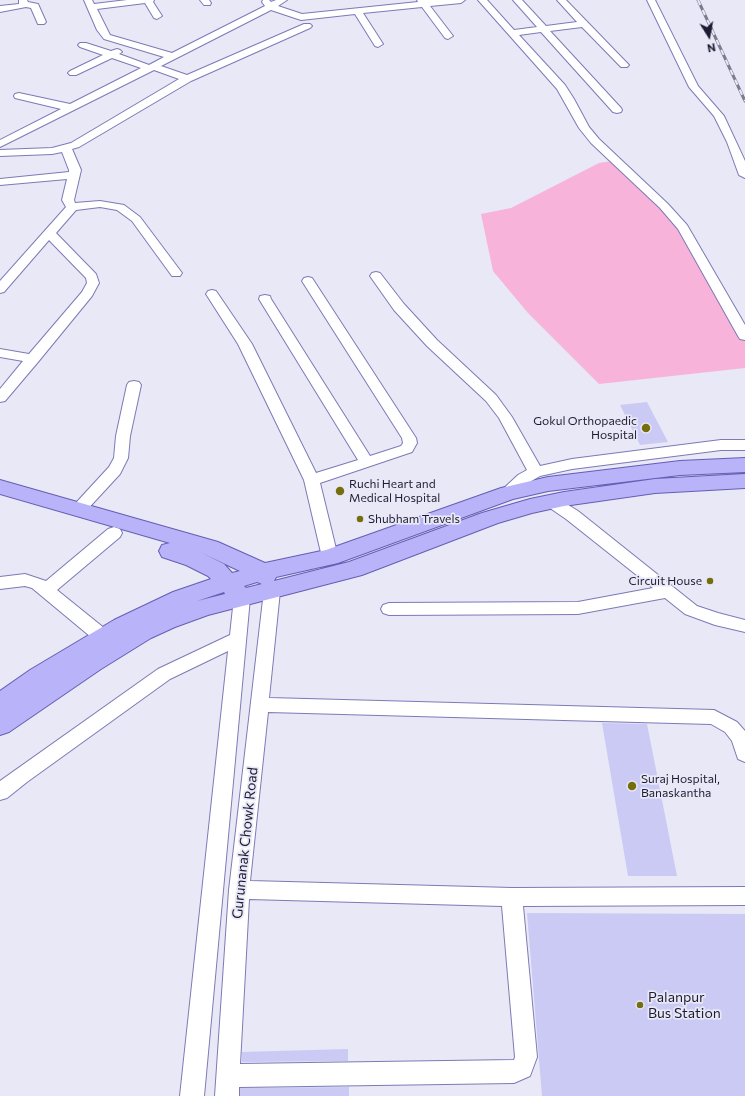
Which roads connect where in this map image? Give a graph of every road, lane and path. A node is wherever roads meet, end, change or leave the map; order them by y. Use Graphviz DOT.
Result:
graph roads {
  1 [pos="147,0"];
  2 [pos="150,0"];
  3 [pos="283,0"];
  4 [pos="378,0"];
  5 [pos="460,0"];
  6 [pos="482,0"];
  7 [pos="517,0"];
  8 [pos="561,0"];
  9 [pos="651,0"];
  10 [pos="24,2"];
  11 [pos="423,2"];
  12 [pos="267,3"];
  13 [pos="90,4"];
  14 [pos="0,9"];
  15 [pos="384,9"];
  16 [pos="358,12"];
  17 [pos="157,16"];
  18 [pos="41,22"];
  19 [pos="584,24"];
  20 [pos="307,26"];
  21 [pos="544,29"];
  22 [pos="511,33"];
  23 [pos="448,36"];
  24 [pos="378,44"];
  25 [pos="83,45"];
  26 [pos="132,45"];
  27 [pos="111,55"];
  28 [pos="172,56"];
  29 [pos="624,65"];
  30 [pos="151,67"];
  31 [pos="73,73"];
  32 [pos="188,79"];
  33 [pos="19,96"];
  34 [pos="72,108"];
  35 [pos="617,110"];
  36 [pos="0,144"];
  37 [pos="66,148"];
  38 [pos="0,153"];
  39 [pos="73,175"];
  40 [pos="745,175"];
  41 [pos="0,182"];
  42 [pos="72,207"];
  43 [pos="50,234"];
  44 [pos="176,273"];
  45 [pos="376,276"];
  46 [pos="308,281"];
  47 [pos="0,289"];
  48 [pos="212,294"];
  49 [pos="265,300"];
  50 [pos="745,336"];
  51 [pos="0,353"];
  52 [pos="33,359"];
  53 [pos="134,385"];
  54 [pos="0,398"];
  55 [pos="745,445"];
  56 [pos="367,463"];
  57 [pos="745,465"];
  58 [pos="312,480"];
  59 [pos="745,481"];
  60 [pos="0,487"];
  61 [pos="550,489"];
  62 [pos="0,497"];
  63 [pos="79,509"];
  64 [pos="114,533"];
  65 [pos="330,557"];
  66 [pos="267,581"];
  67 [pos="0,583"];
  68 [pos="46,590"];
  69 [pos="235,590"];
  70 [pos="667,592"];
  71 [pos="390,609"];
  72 [pos="745,626"];
  73 [pos="103,637"];
  74 [pos="238,638"];
  75 [pos="0,704"];
  76 [pos="259,705"];
  77 [pos="0,725"];
  78 [pos="745,754"];
  79 [pos="0,792"];
  80 [pos="239,890"];
  81 [pos="745,896"];
  82 [pos="512,897"];
  83 [pos="228,1086"];
  84 [pos="192,1096"];
  1 -- 2 [label="street"];
  1 -- 13 [label="street"];
  1 -- 17 [label="street"];
  3 -- 12 [label="street"];
  4 -- 15 [label="street"];
  5 -- 11 [label="street"];
  6 -- 22 [label="street"];
  7 -- 21 [label="street"];
  8 -- 19 [label="street"];
  9 -- 40 [label="street"];
  10 -- 14 [label="street"];
  10 -- 18 [label="street"];
  11 -- 15 [label="street"];
  11 -- 23 [label="street"];
  12 -- 16 [label="street"];
  12 -- 28 [label="street"];
  13 -- 26 [label="street"];
  15 -- 16 [label="street"];
  16 -- 24 [label="street"];
  19 -- 21 [label="street"];
  19 -- 29 [label="street"];
  20 -- 32 [label="street"];
  21 -- 22 [label="street"];
  21 -- 35 [label="street"];
  22 -- 50 [label="street"];
  25 -- 27 [label="street"];
  26 -- 27 [label="street"];
  26 -- 28 [label="street"];
  27 -- 30 [label="street"];
  27 -- 31 [label="street"];
  28 -- 30 [label="street"];
  30 -- 32 [label="street"];
  30 -- 34 [label="street"];
  32 -- 37 [label="street"];
  33 -- 34 [label="street"];
  34 -- 36 [label="street"];
  37 -- 38 [label="street"];
  37 -- 39 [label="street"];
  39 -- 41 [label="street"];
  39 -- 42 [label="street"];
  42 -- 43 [label="street"];
  42 -- 44 [label="street"];
  43 -- 47 [label="street"];
  43 -- 52 [label="street"];
  45 -- 61 [label="street"];
  46 -- 56 [label="street"];
  48 -- 58 [label="street"];
  49 -- 56 [label="street"];
  51 -- 52 [label="street"];
  52 -- 54 [label="street"];
  53 -- 63 [label="street"];
  55 -- 61 [label="street"];
  56 -- 58 [label="street"];
  57 -- 61 [label="main road"];
  58 -- 65 [label="street"];
  59 -- 61 [label="main road"];
  60 -- 63 [label="main road"];
  61 -- 65 [label="main road"];
  61 -- 66 [label="main road"];
  61 -- 70 [label="street"];
  62 -- 64 [label="main road"];
  63 -- 66 [label="main road"];
  64 -- 68 [label="street"];
  64 -- 69 [label="main road"];
  65 -- 66 [label="main road"];
  66 -- 69 [label="main road"];
  66 -- 76 [label="street, Gurunanak Chowk Road"];
  67 -- 68 [label="street"];
  68 -- 73 [label="street"];
  69 -- 73 [label="main road"];
  69 -- 74 [label="street"];
  69 -- 77 [label="main road"];
  70 -- 71 [label="street"];
  70 -- 72 [label="street"];
  73 -- 75 [label="main road"];
  74 -- 79 [label="street"];
  74 -- 84 [label="street"];
  76 -- 78 [label="street"];
  76 -- 80 [label="street, Gurunanak Chowk Road"];
  80 -- 82 [label="street"];
  80 -- 83 [label="street, Gurunanak Chowk Road"];
  81 -- 82 [label="street"];
  82 -- 83 [label="street"];
}
